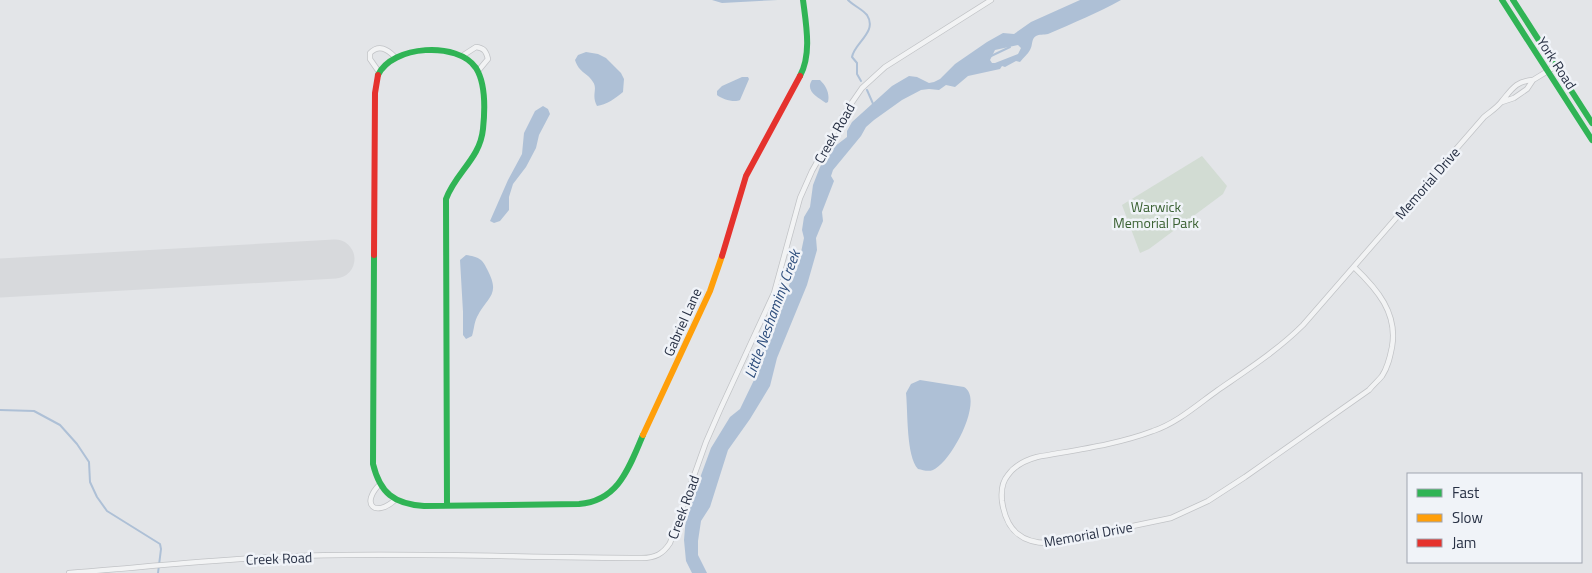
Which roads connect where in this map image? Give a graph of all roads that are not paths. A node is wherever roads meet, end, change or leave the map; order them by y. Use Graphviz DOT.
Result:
graph roads {
  1 [pos="803,0"];
  2 [pos="991,0"];
  3 [pos="1502,0"];
  4 [pos="1513,0"];
  5 [pos="395,56"];
  6 [pos="462,56"];
  7 [pos="1556,66"];
  8 [pos="478,71"];
  9 [pos="1548,71"];
  10 [pos="379,72"];
  11 [pos="1533,80"];
  12 [pos="1502,102"];
  13 [pos="1592,123"];
  14 [pos="1592,140"];
  15 [pos="1354,267"];
  16 [pos="380,484"];
  17 [pos="395,500"];
  18 [pos="447,505"];
  19 [pos="69,573"];
  1 -- 18 [label="main road, Gabriel Lane"];
  2 -- 19 [label="street, Creek Road"];
  3 -- 9 [label="main road, York Road"];
  4 -- 7 [label="main road, York Road"];
  5 -- 6 [label="main road"];
  5 -- 10 [label="main road"];
  5 -- 10 [label="street"];
  6 -- 8 [label="main road"];
  6 -- 8 [label="street"];
  7 -- 9 [label="street, Memorial Drive"];
  7 -- 13 [label="main road, York Road"];
  8 -- 18 [label="main road"];
  9 -- 11 [label="street, Memorial Drive"];
  9 -- 14 [label="main road, York Road"];
  10 -- 16 [label="main road"];
  11 -- 12 [label="street, Memorial Drive"];
  11 -- 12 [label="street, Memorial Drive"];
  12 -- 15 [label="street, Memorial Drive"];
  15 -- 15 [label="street, Memorial Drive"];
  16 -- 17 [label="main road"];
  16 -- 17 [label="street, Gabriel Lane"];
  17 -- 18 [label="main road, Gabriel Lane"];
}
